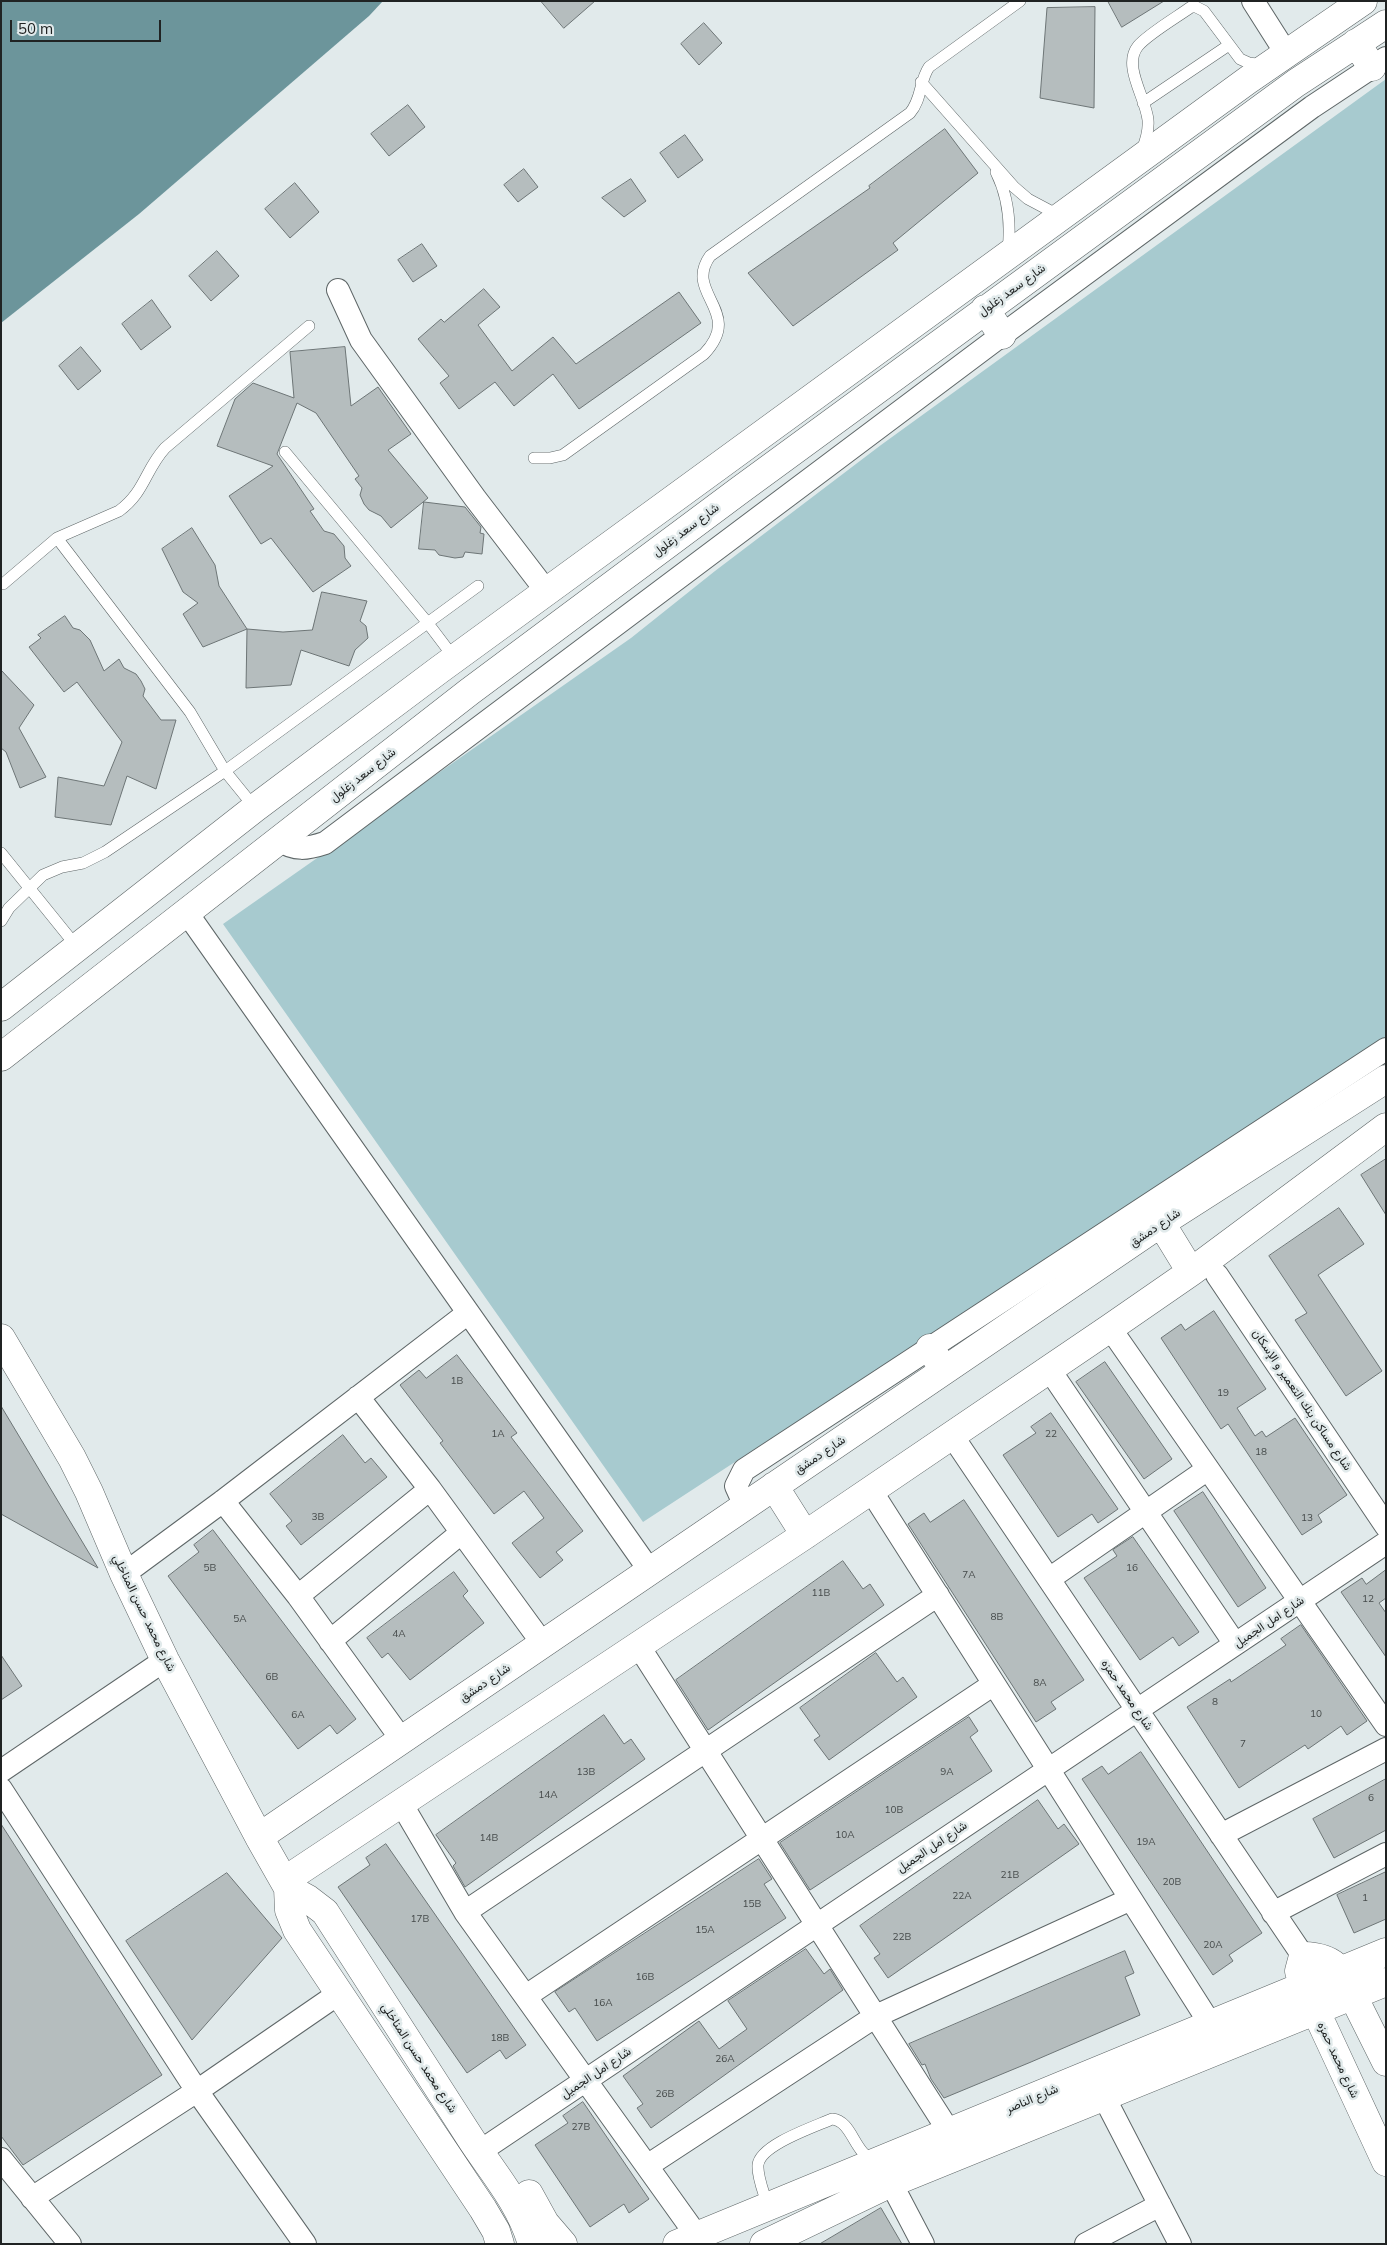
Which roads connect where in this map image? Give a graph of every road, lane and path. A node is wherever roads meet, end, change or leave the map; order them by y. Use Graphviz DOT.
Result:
graph roads {
  1 [pos="1020,1"];
  2 [pos="1253,1"];
  3 [pos="1363,1"];
  4 [pos="1386,24"];
  5 [pos="1356,43"];
  6 [pos="1229,45"];
  7 [pos="1278,58"];
  8 [pos="1379,63"];
  9 [pos="921,82"];
  10 [pos="1143,103"];
  11 [pos="988,160"];
  12 [pos="1133,164"];
  13 [pos="1062,216"];
  14 [pos="1008,254"];
  15 [pos="338,290"];
  16 [pos="985,309"];
  17 [pos="309,326"];
  18 [pos="1002,335"];
  19 [pos="285,452"];
  20 [pos="534,458"];
  21 [pos="721,465"];
  22 [pos="740,490"];
  23 [pos="57,538"];
  24 [pos="3,584"];
  25 [pos="478,586"];
  26 [pos="547,592"];
  27 [pos="427,622"];
  28 [pos="455,659"];
  29 [pos="225,771"];
  30 [pos="255,808"];
  31 [pos="279,840"];
  32 [pos="1,853"];
  33 [pos="29,887"];
  34 [pos="187,913"];
  35 [pos="1,921"];
  36 [pos="78,948"];
  37 [pos="1,1007"];
  38 [pos="1386,1049"];
  39 [pos="1,1057"];
  40 [pos="1386,1080"];
  41 [pos="1386,1127"];
  42 [pos="1161,1223"];
  43 [pos="1191,1272"];
  44 [pos="1217,1275"];
  45 [pos="468,1313"];
  46 [pos="1110,1328"];
  47 [pos="5,1352"];
  48 [pos="937,1359"];
  49 [pos="1048,1369"];
  50 [pos="358,1397"];
  51 [pos="951,1434"];
  52 [pos="1208,1468"];
  53 [pos="774,1486"];
  54 [pos="430,1489"];
  55 [pos="870,1489"];
  56 [pos="224,1501"];
  57 [pos="745,1506"];
  58 [pos="1147,1512"];
  59 [pos="1386,1526"];
  60 [pos="461,1533"];
  61 [pos="805,1535"];
  62 [pos="1386,1543"];
  63 [pos="650,1571"];
  64 [pos="124,1574"];
  65 [pos="1049,1579"];
  66 [pos="938,1595"];
  67 [pos="298,1596"];
  68 [pos="1300,1601"];
  69 [pos="330,1641"];
  70 [pos="543,1644"];
  71 [pos="1235,1644"];
  72 [pos="638,1645"];
  73 [pos="165,1660"];
  74 [pos="994,1684"];
  75 [pos="1137,1710"];
  76 [pos="1386,1725"];
  77 [pos="402,1740"];
  78 [pos="706,1750"];
  79 [pos="1386,1750"];
  80 [pos="1048,1770"];
  81 [pos="1,1771"];
  82 [pos="1,1789"];
  83 [pos="401,1802"];
  84 [pos="1221,1835"];
  85 [pos="259,1837"];
  86 [pos="762,1838"];
  87 [pos="1386,1854"];
  88 [pos="322,1856"];
  89 [pos="286,1884"];
  90 [pos="1131,1900"];
  91 [pos="325,1912"];
  92 [pos="465,1912"];
  93 [pos="1273,1913"];
  94 [pos="817,1924"];
  95 [pos="1386,1952"];
  96 [pos="1303,1956"];
  97 [pos="1340,1970"];
  98 [pos="1386,1982"];
  99 [pos="1304,1986"];
  100 [pos="338,1994"];
  101 [pos="1353,1994"];
  102 [pos="526,1996"];
  103 [pos="1315,2010"];
  104 [pos="876,2016"];
  105 [pos="1211,2025"];
  106 [pos="408,2042"];
  107 [pos="382,2059"];
  108 [pos="1386,2062"];
  109 [pos="586,2080"];
  110 [pos="197,2091"];
  111 [pos="1104,2097"];
  112 [pos="950,2133"];
  113 [pos="481,2155"];
  114 [pos="1385,2157"];
  115 [pos="1,2159"];
  116 [pos="647,2166"];
  117 [pos="885,2172"];
  118 [pos="32,2198"];
  119 [pos="1160,2205"];
  120 [pos="768,2207"];
  121 [pos="687,2240"];
  122 [pos="70,2244"];
  123 [pos="305,2244"];
  124 [pos="500,2244"];
  125 [pos="532,2244"];
  126 [pos="563,2244"];
  127 [pos="764,2244"];
  128 [pos="923,2244"];
  129 [pos="1086,2244"];
  130 [pos="1180,2244"];
  1 -- 9 [label="lane"];
  2 -- 7 [label="street"];
  3 -- 7 [label="street"];
  4 -- 5 [label="street, شارع سعد زغلول"];
  5 -- 8 [label="street"];
  5 -- 16 [label="street, شارع سعد زغلول"];
  6 -- 7 [label="lane"];
  6 -- 10 [label="lane"];
  6 -- 10 [label="lane"];
  7 -- 12 [label="street"];
  8 -- 18 [label="street"];
  9 -- 11 [label="lane"];
  9 -- 20 [label="lane"];
  10 -- 12 [label="lane"];
  11 -- 13 [label="lane"];
  11 -- 14 [label="lane"];
  12 -- 13 [label="street"];
  13 -- 14 [label="street"];
  14 -- 21 [label="street"];
  15 -- 26 [label="street"];
  16 -- 18 [label="street"];
  16 -- 22 [label="street, شارع سعد زغلول"];
  17 -- 23 [label="lane"];
  18 -- 31 [label="street"];
  19 -- 27 [label="lane"];
  21 -- 22 [label="street"];
  21 -- 26 [label="street"];
  22 -- 31 [label="street, شارع سعد زغلول"];
  23 -- 24 [label="lane"];
  23 -- 29 [label="lane"];
  25 -- 27 [label="lane"];
  26 -- 28 [label="street"];
  27 -- 28 [label="lane"];
  27 -- 29 [label="lane"];
  28 -- 30 [label="street"];
  29 -- 30 [label="lane"];
  29 -- 33 [label="lane"];
  30 -- 36 [label="street"];
  31 -- 34 [label="street, شارع سعد زغلول"];
  32 -- 33 [label="lane"];
  33 -- 35 [label="lane"];
  33 -- 36 [label="lane"];
  34 -- 39 [label="street, شارع سعد زغلول"];
  34 -- 45 [label="street"];
  36 -- 37 [label="street"];
  38 -- 48 [label="street"];
  40 -- 42 [label="street, شارع دمشق"];
  41 -- 43 [label="street"];
  42 -- 43 [label="street"];
  42 -- 48 [label="street, شارع دمشق"];
  43 -- 46 [label="street"];
  44 -- 59 [label="street, شارع مساكن بنك التعمير و الإسكان"];
  45 -- 50 [label="street"];
  45 -- 63 [label="street"];
  46 -- 49 [label="street"];
  46 -- 52 [label="street"];
  47 -- 64 [label="street, شارع محمد حسن المناخلي"];
  48 -- 53 [label="street, شارع دمشق"];
  48 -- 57 [label="street"];
  49 -- 51 [label="street"];
  49 -- 58 [label="street"];
  50 -- 54 [label="street"];
  50 -- 56 [label="street"];
  51 -- 55 [label="street"];
  51 -- 65 [label="street, شارع محمد حمزه"];
  52 -- 58 [label="street"];
  52 -- 68 [label="street"];
  53 -- 57 [label="street, شارع دمشق"];
  53 -- 61 [label="street"];
  54 -- 60 [label="street"];
  54 -- 67 [label="street"];
  55 -- 61 [label="street"];
  55 -- 66 [label="street"];
  56 -- 64 [label="street"];
  56 -- 67 [label="street"];
  57 -- 63 [label="street, شارع دمشق"];
  58 -- 65 [label="street"];
  58 -- 71 [label="street"];
  60 -- 69 [label="street"];
  60 -- 70 [label="street"];
  61 -- 72 [label="street"];
  62 -- 68 [label="street, شارع امل الجميل"];
  63 -- 70 [label="street, شارع دمشق"];
  64 -- 73 [label="street, شارع محمد حسن المناخلي"];
  65 -- 75 [label="street, شارع محمد حمزه"];
  66 -- 74 [label="street"];
  66 -- 78 [label="street"];
  67 -- 69 [label="street"];
  68 -- 71 [label="street, شارع امل الجميل"];
  68 -- 76 [label="street"];
  69 -- 77 [label="street"];
  70 -- 77 [label="street, شارع دمشق"];
  71 -- 75 [label="street, شارع امل الجميل"];
  72 -- 78 [label="street"];
  72 -- 83 [label="street"];
  73 -- 81 [label="street"];
  73 -- 85 [label="street, شارع محمد حسن المناخلي"];
  74 -- 80 [label="street"];
  74 -- 86 [label="street"];
  75 -- 80 [label="street, شارع امل الجميل"];
  75 -- 84 [label="street, شارع محمد حمزه"];
  77 -- 85 [label="street, شارع دمشق"];
  78 -- 86 [label="street"];
  78 -- 92 [label="street"];
  79 -- 84 [label="street"];
  80 -- 90 [label="street"];
  80 -- 94 [label="street, شارع امل الجميل"];
  82 -- 110 [label="street"];
  83 -- 88 [label="street"];
  83 -- 92 [label="street"];
  84 -- 93 [label="street, شارع محمد حمزه"];
  85 -- 89 [label="street, شارع محمد حسن المناخلي"];
  86 -- 94 [label="street"];
  86 -- 102 [label="street"];
  87 -- 93 [label="street"];
  88 -- 89 [label="street"];
  88 -- 91 [label="street"];
  89 -- 91 [label="street, شارع محمد حسن المناخلي"];
  89 -- 100 [label="street, شارع محمد حسن المناخلي"];
  90 -- 104 [label="street"];
  90 -- 105 [label="street"];
  91 -- 106 [label="street, شارع محمد حسن المناخلي"];
  92 -- 102 [label="street"];
  93 -- 96 [label="street, شارع محمد حمزه"];
  94 -- 104 [label="street"];
  94 -- 109 [label="street, شارع امل الجميل"];
  95 -- 97 [label="street, شارع الناصر"];
  96 -- 97 [label="street"];
  96 -- 99 [label="street, شارع محمد حمزه"];
  97 -- 99 [label="street, شارع الناصر"];
  97 -- 101 [label="street"];
  98 -- 101 [label="street, شارع الناصر"];
  99 -- 103 [label="street, شارع محمد حمزه"];
  99 -- 105 [label="street, شارع الناصر"];
  100 -- 107 [label="street, شارع محمد حسن المناخلي"];
  100 -- 110 [label="street"];
  101 -- 103 [label="street, شارع الناصر"];
  101 -- 108 [label="street"];
  102 -- 109 [label="street"];
  103 -- 111 [label="street, شارع الناصر"];
  103 -- 114 [label="street, شارع محمد حمزه"];
  104 -- 112 [label="street"];
  104 -- 116 [label="street"];
  105 -- 112 [label="street, شارع الناصر"];
  106 -- 107 [label="street"];
  106 -- 113 [label="street, شارع محمد حسن المناخلي"];
  107 -- 124 [label="street, شارع محمد حسن المناخلي"];
  109 -- 113 [label="street, شارع امل الجميل"];
  109 -- 116 [label="street"];
  110 -- 118 [label="street"];
  110 -- 123 [label="street"];
  111 -- 117 [label="street, شارع الناصر"];
  111 -- 119 [label="street"];
  112 -- 117 [label="street, شارع الناصر"];
  113 -- 125 [label="street, شارع محمد حسن المناخلي"];
  113 -- 126 [label="street"];
  115 -- 118 [label="street"];
  116 -- 121 [label="street"];
  117 -- 120 [label="street, شارع الناصر"];
  117 -- 120 [label="lane"];
  117 -- 127 [label="street, شارع الناصر"];
  117 -- 128 [label="street"];
  118 -- 122 [label="street"];
  119 -- 129 [label="street"];
  119 -- 130 [label="street"];
  120 -- 121 [label="street, شارع الناصر"];
}
